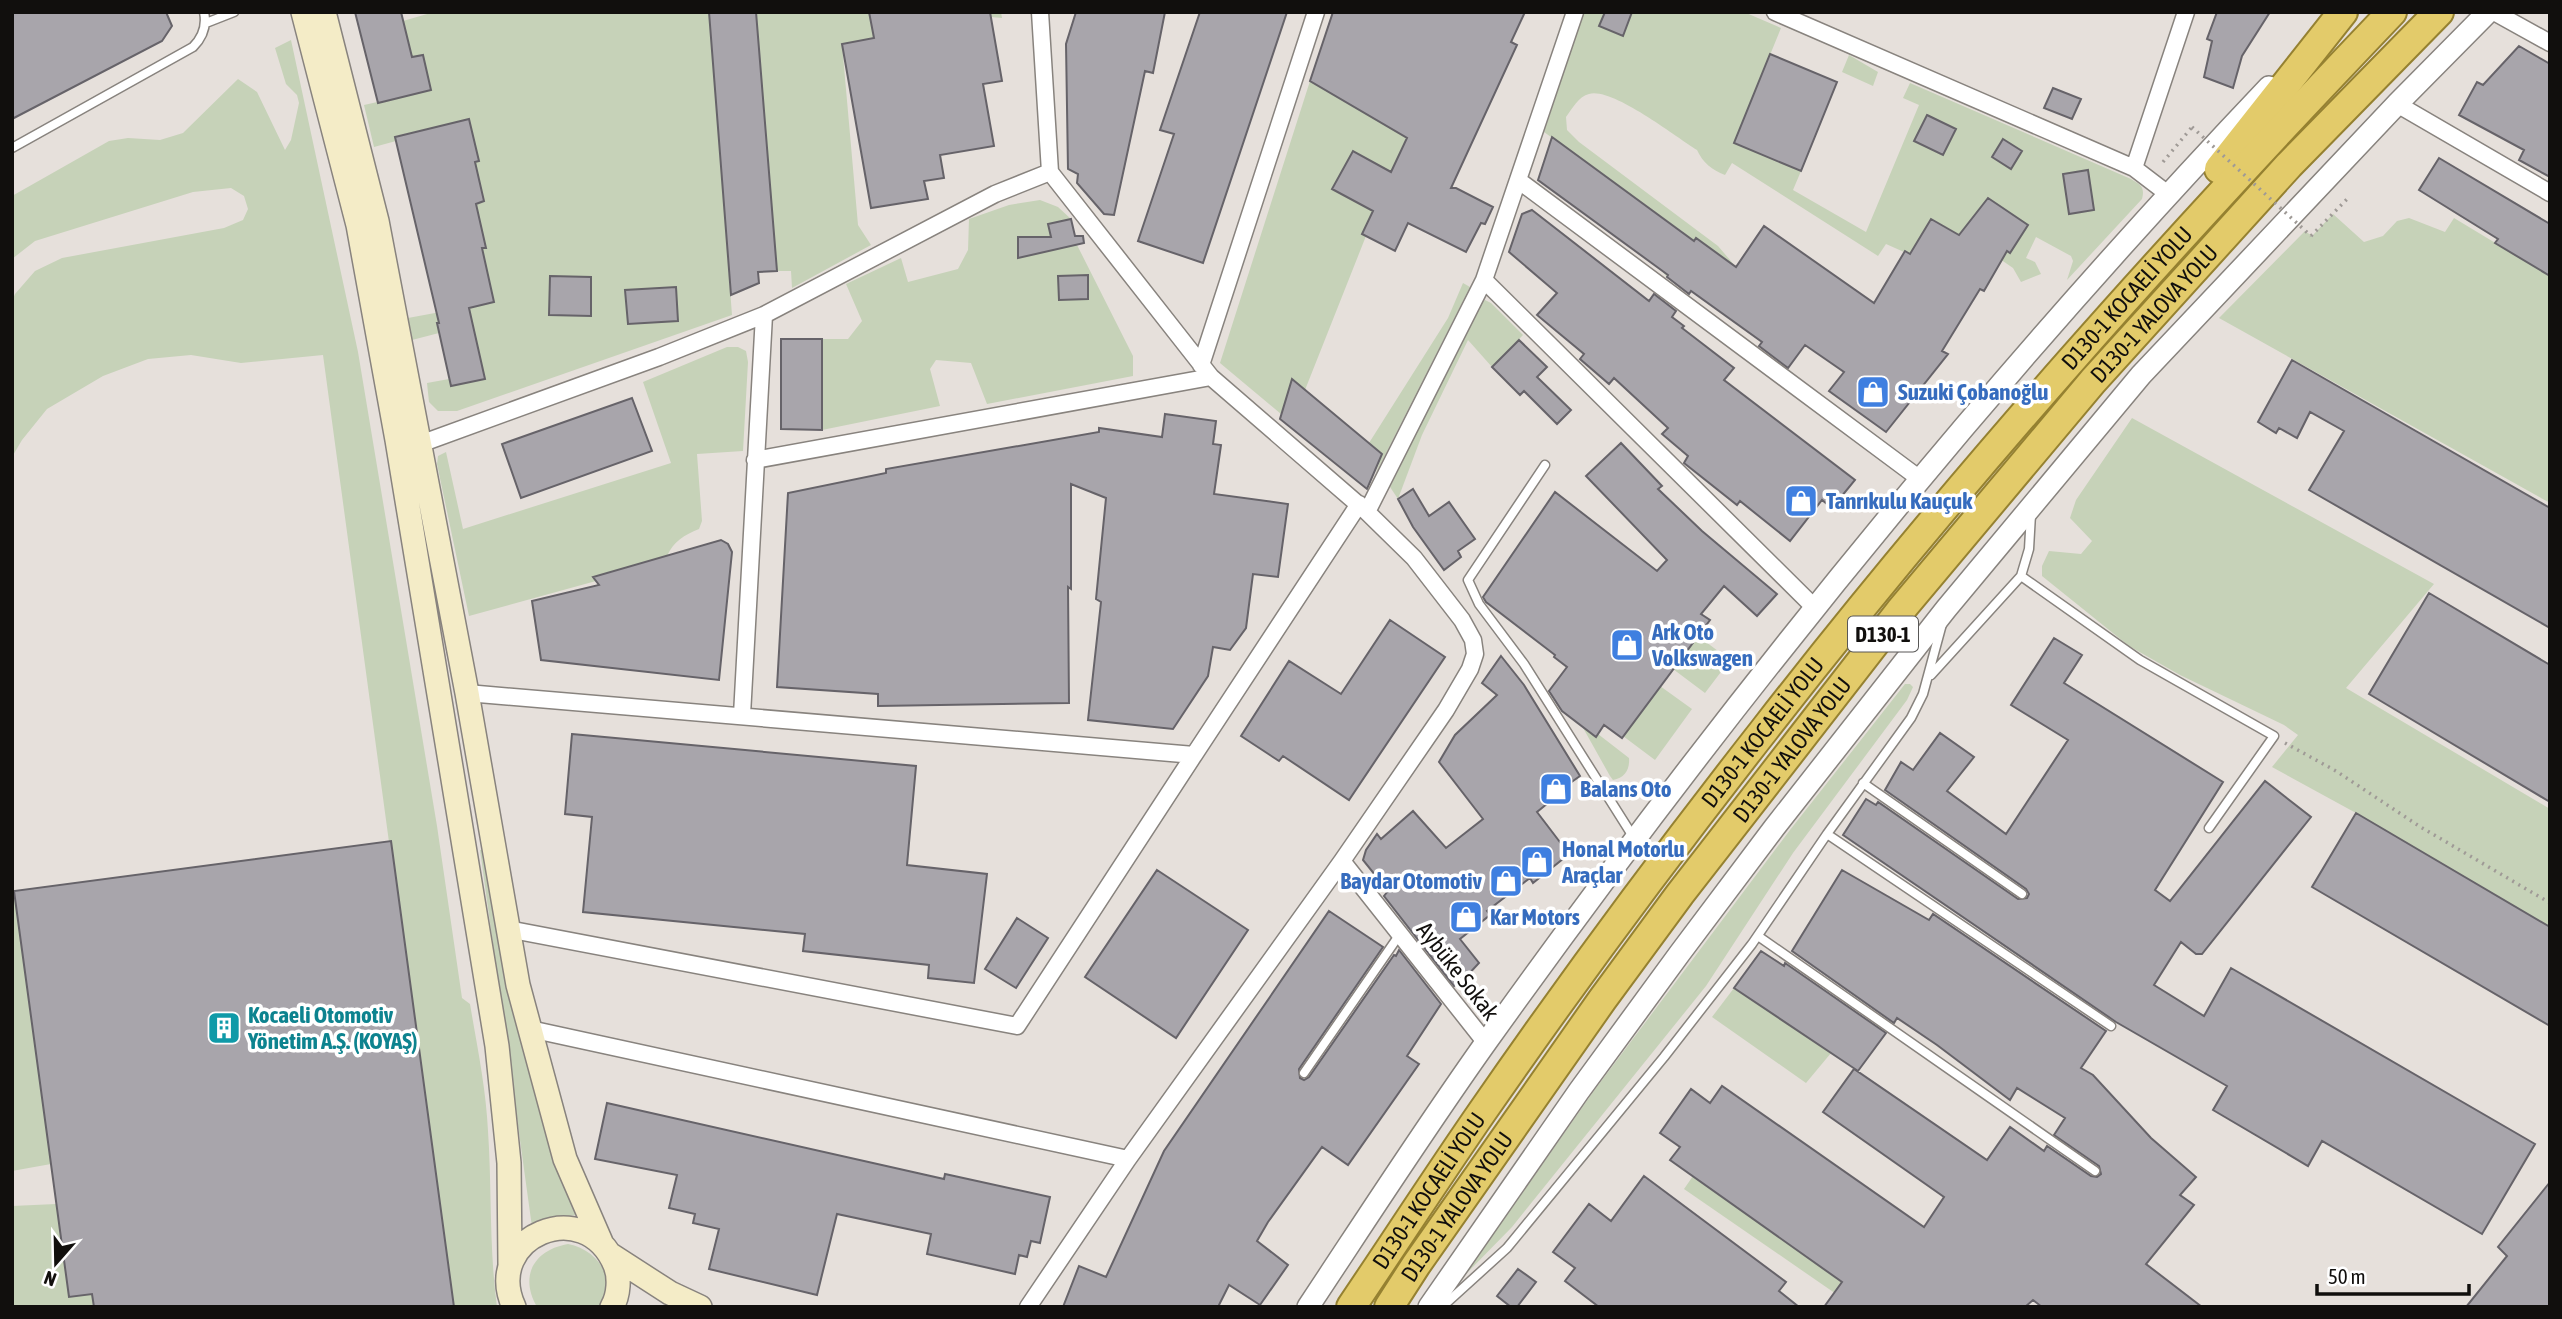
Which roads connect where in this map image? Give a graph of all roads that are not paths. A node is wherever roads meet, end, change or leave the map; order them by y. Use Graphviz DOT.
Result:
graph roads {
  1 [pos="204,12"];
  2 [pos="234,12"];
  3 [pos="303,12"];
  4 [pos="324,12"];
  5 [pos="1040,12"];
  6 [pos="1315,12"];
  7 [pos="1575,12"];
  8 [pos="1775,12"];
  9 [pos="2186,12"];
  10 [pos="2342,12"];
  11 [pos="2392,12"];
  12 [pos="2440,12"];
  13 [pos="2456,12"];
  14 [pos="2488,12"];
  15 [pos="2494,12"];
  16 [pos="206,23"];
  17 [pos="2550,43"];
  18 [pos="2397,104"];
  19 [pos="12,148"];
  20 [pos="2289,165"];
  21 [pos="2134,168"];
  22 [pos="1050,173"];
  23 [pos="1518,180"];
  24 [pos="2550,193"];
  25 [pos="2168,194"];
  26 [pos="1484,280"];
  27 [pos="764,315"];
  28 [pos="2064,366"];
  29 [pos="1206,371"];
  30 [pos="420,444"];
  31 [pos="755,460"];
  32 [pos="1545,465"];
  33 [pos="1920,479"];
  34 [pos="2031,505"];
  35 [pos="1363,508"];
  36 [pos="2021,576"];
  37 [pos="1815,608"];
  38 [pos="1945,609"];
  39 [pos="1928,678"];
  40 [pos="467,693"];
  41 [pos="742,715"];
  42 [pos="1194,755"];
  43 [pos="1863,783"];
  44 [pos="2209,828"];
  45 [pos="1827,834"];
  46 [pos="1636,840"];
  47 [pos="1342,861"];
  48 [pos="2022,894"];
  49 [pos="508,929"];
  50 [pos="1400,934"];
  51 [pos="1758,936"];
  52 [pos="2110,1026"];
  53 [pos="530,1029"];
  54 [pos="1486,1043"];
  55 [pos="1304,1073"];
  56 [pos="1128,1159"];
  57 [pos="2095,1171"];
  58 [pos="606,1249"];
  59 [pos="510,1264"];
  60 [pos="514,1307"];
  61 [pos="612,1307"];
  62 [pos="700,1307"];
  63 [pos="1028,1307"];
  64 [pos="1308,1307"];
  65 [pos="1351,1307"];
  66 [pos="1390,1307"];
  67 [pos="1429,1307"];
  68 [pos="1442,1307"];
  1 -- 16 [label="lane"];
  2 -- 16 [label="lane"];
  3 -- 59 [label="main road"];
  4 -- 30 [label="main road"];
  5 -- 22 [label="street"];
  6 -- 29 [label="street"];
  7 -- 23 [label="street"];
  8 -- 21 [label="street"];
  9 -- 21 [label="street"];
  10 -- 25 [label="street"];
  10 -- 28 [label="highway"];
  11 -- 28 [label="highway, D130-1 KOCAELİ YOLU / D130-1"];
  12 -- 20 [label="highway, D130-1 YALOVA YOLU / D130-1"];
  13 -- 20 [label="highway"];
  14 -- 18 [label="street"];
  15 -- 17 [label="street"];
  16 -- 19 [label="lane"];
  18 -- 24 [label="street"];
  18 -- 34 [label="street"];
  20 -- 66 [label="highway, D130-1 YALOVA YOLU / D130-1"];
  21 -- 25 [label="street"];
  22 -- 27 [label="street"];
  22 -- 29 [label="street"];
  23 -- 26 [label="street"];
  23 -- 33 [label="street"];
  25 -- 33 [label="street"];
  26 -- 35 [label="street"];
  26 -- 37 [label="street"];
  27 -- 30 [label="street"];
  27 -- 31 [label="street"];
  28 -- 65 [label="highway, D130-1 KOCAELİ YOLU / D130-1"];
  29 -- 31 [label="street"];
  29 -- 35 [label="street"];
  30 -- 40 [label="main road"];
  31 -- 41 [label="street"];
  32 -- 46 [label="lane"];
  33 -- 37 [label="street"];
  34 -- 36 [label="lane"];
  34 -- 38 [label="street"];
  35 -- 42 [label="street"];
  35 -- 47 [label="street"];
  36 -- 39 [label="lane"];
  36 -- 44 [label="lane"];
  37 -- 46 [label="street"];
  38 -- 39 [label="lane"];
  38 -- 67 [label="street"];
  39 -- 43 [label="lane"];
  40 -- 41 [label="street"];
  40 -- 49 [label="main road"];
  41 -- 42 [label="street"];
  42 -- 49 [label="street"];
  43 -- 45 [label="lane"];
  43 -- 48 [label="lane"];
  45 -- 51 [label="lane"];
  45 -- 52 [label="lane"];
  46 -- 54 [label="street"];
  47 -- 50 [label="street, Aybüke Sokak"];
  47 -- 56 [label="street"];
  49 -- 53 [label="main road"];
  50 -- 54 [label="street, Aybüke Sokak"];
  50 -- 55 [label="lane"];
  51 -- 57 [label="lane"];
  51 -- 68 [label="lane"];
  53 -- 56 [label="street"];
  53 -- 58 [label="main road"];
  54 -- 64 [label="street"];
  56 -- 63 [label="street"];
  58 -- 59 [label="main road"];
  58 -- 61 [label="main road"];
  58 -- 62 [label="main road"];
  59 -- 60 [label="main road"];
}
